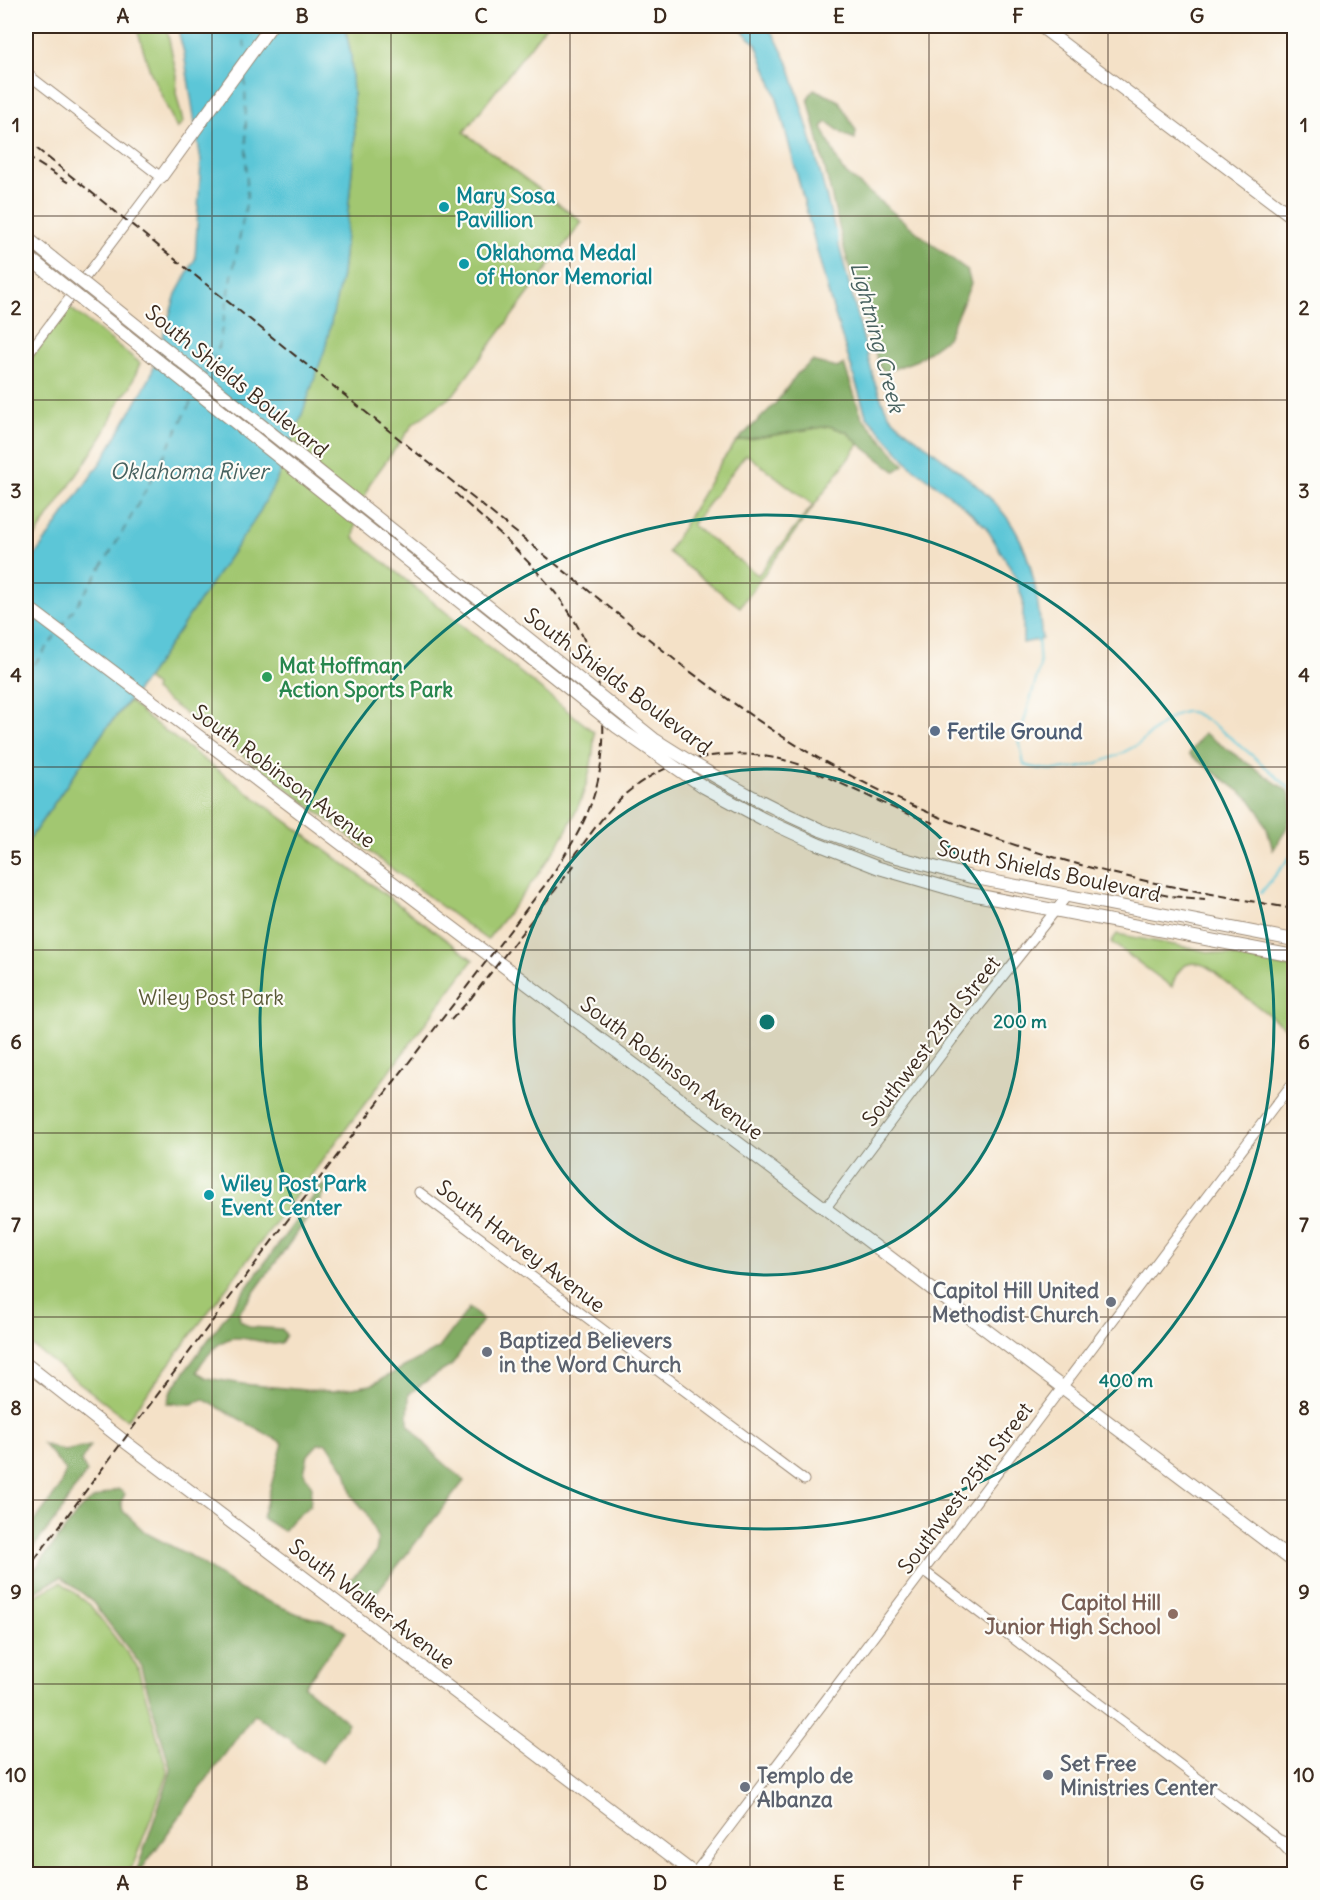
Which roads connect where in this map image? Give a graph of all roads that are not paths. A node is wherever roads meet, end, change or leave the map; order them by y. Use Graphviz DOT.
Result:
graph roads {
  1 [pos="272,26"];
  2 [pos="1040,26"];
  3 [pos="26,73"];
  4 [pos="164,173"];
  5 [pos="1294,218"];
  6 [pos="26,237"];
  7 [pos="26,255"];
  8 [pos="26,356"];
  9 [pos="26,606"];
  10 [pos="1067,896"];
  11 [pos="1055,910"];
  12 [pos="1294,940"];
  13 [pos="1294,957"];
  14 [pos="1294,1081"];
  15 [pos="418,1192"];
  16 [pos="825,1209"];
  17 [pos="26,1364"];
  18 [pos="1062,1388"];
  19 [pos="804,1480"];
  20 [pos="1294,1562"];
  21 [pos="924,1571"];
  22 [pos="1278,1839"];
  23 [pos="1294,1846"];
  24 [pos="1294,1857"];
  25 [pos="694,1874"];
  1 -- 4 [label="main road"];
  2 -- 5 [label="main road"];
  3 -- 4 [label="street"];
  4 -- 8 [label="street"];
  6 -- 10 [label="main road, South Shields Boulevard, bridge"];
  7 -- 11 [label="main road, South Shields Boulevard, bridge"];
  9 -- 16 [label="main road, South Robinson Avenue"];
  10 -- 11 [label="street, Southwest 23rd Street"];
  10 -- 12 [label="main road, South Shields Boulevard"];
  11 -- 13 [label="main road, South Shields Boulevard"];
  11 -- 16 [label="street, Southwest 23rd Street"];
  14 -- 18 [label="street, Southwest 25th Street"];
  15 -- 19 [label="street, South Harvey Avenue"];
  16 -- 18 [label="main road, South Robinson Avenue"];
  17 -- 25 [label="main road, South Walker Avenue"];
  18 -- 20 [label="main road, South Robinson Avenue"];
  18 -- 21 [label="street, Southwest 25th Street"];
  21 -- 22 [label="street"];
  21 -- 25 [label="street, Southwest 25th Street"];
  22 -- 23 [label="street"];
  22 -- 24 [label="street"];
}
